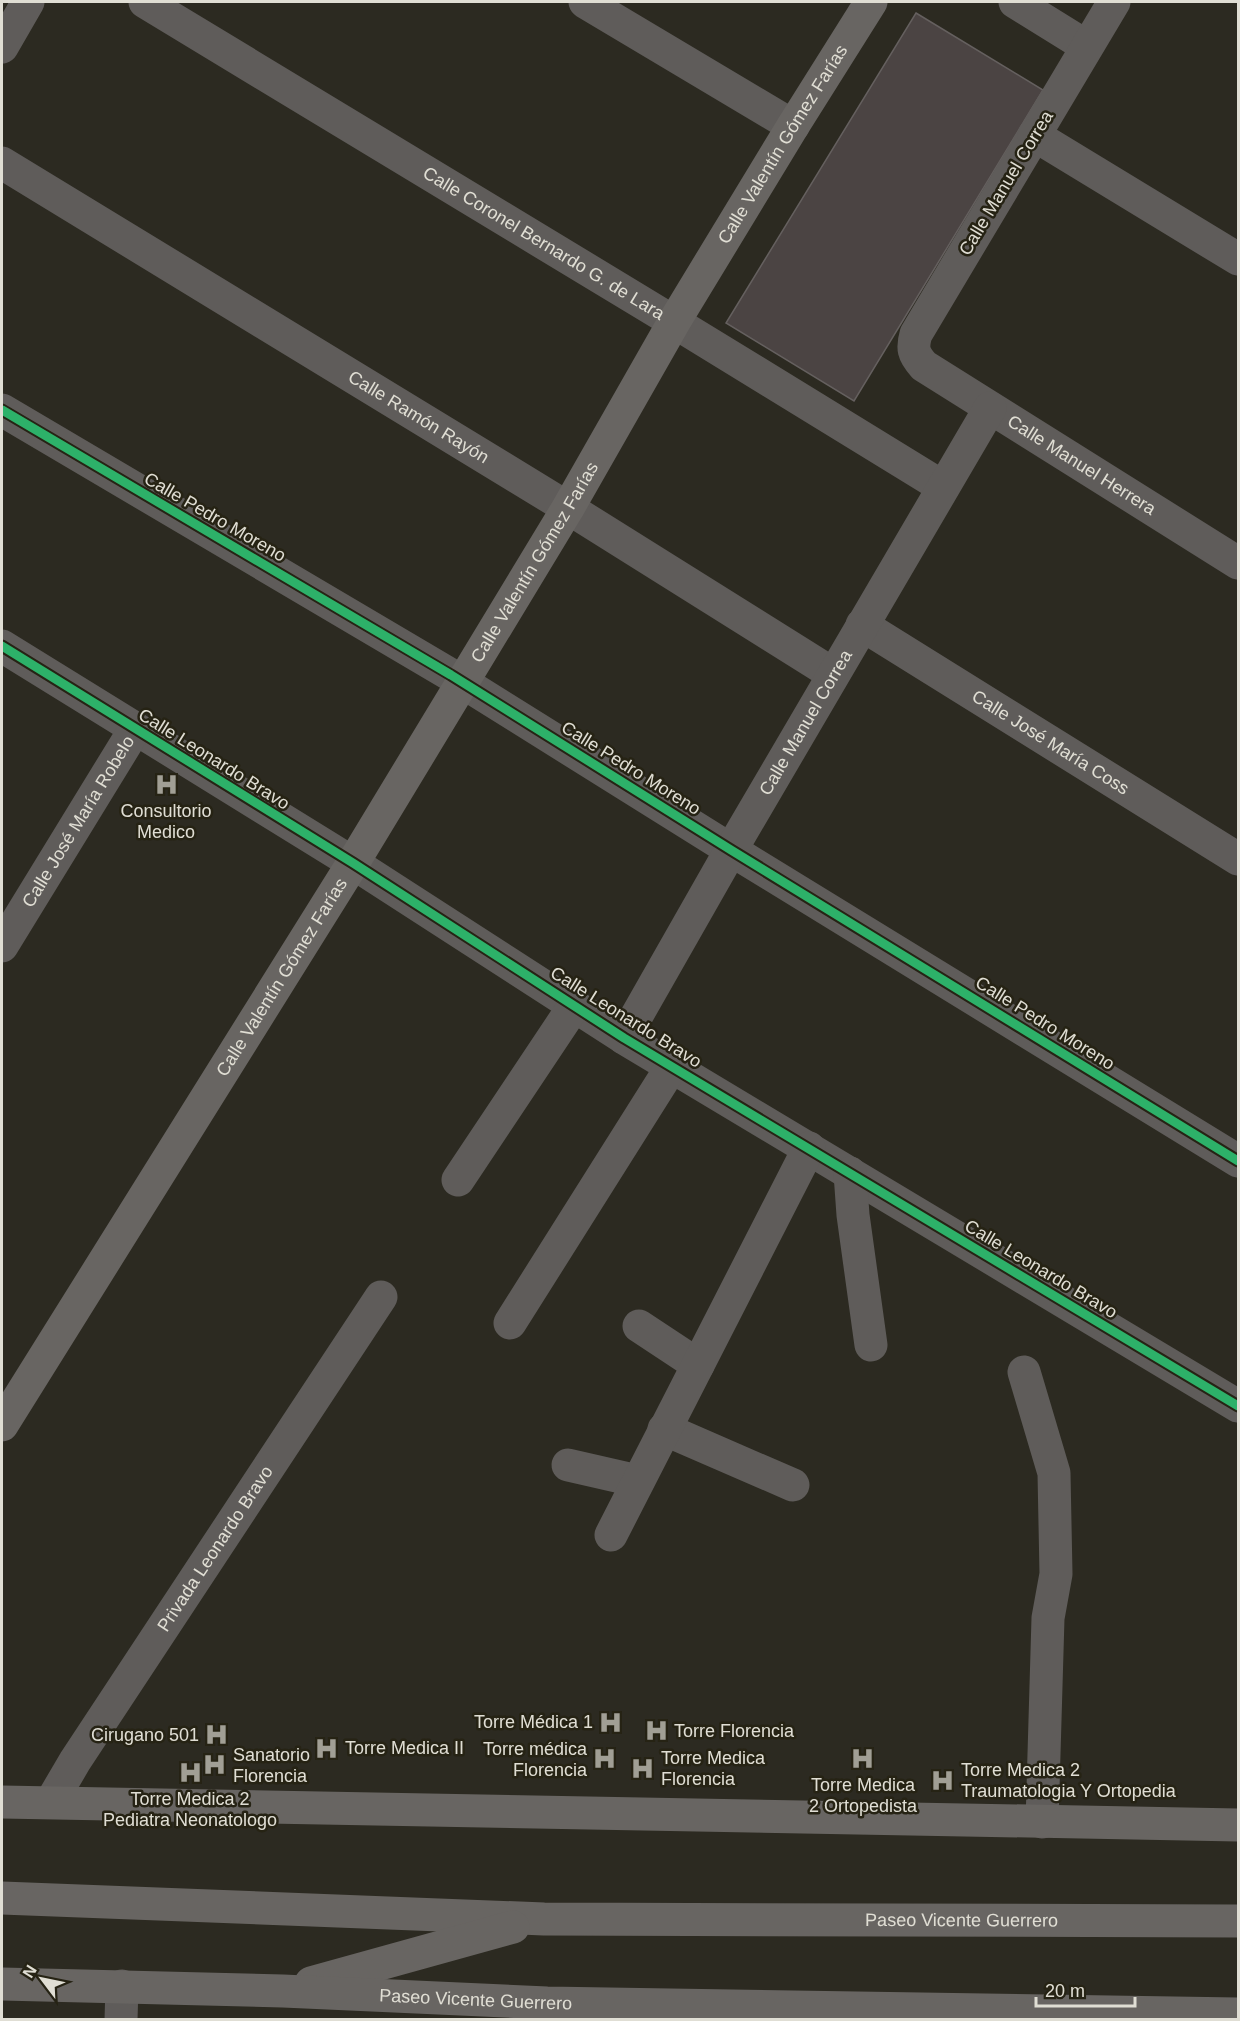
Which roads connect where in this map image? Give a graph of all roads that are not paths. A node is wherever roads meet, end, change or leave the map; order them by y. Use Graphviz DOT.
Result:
graph roads {
  1 [pos="145,2"];
  2 [pos="585,2"];
  3 [pos="871,2"];
  4 [pos="1015,2"];
  5 [pos="1114,2"];
  6 [pos="1086,46"];
  7 [pos="792,126"];
  8 [pos="1034,135"];
  9 [pos="2,163"];
  10 [pos="1239,260"];
  11 [pos="674,322"];
  12 [pos="924,366"];
  13 [pos="990,408"];
  14 [pos="2,410"];
  15 [pos="943,487"];
  16 [pos="568,508"];
  17 [pos="1239,563"];
  18 [pos="862,625"];
  19 [pos="2,646"];
  20 [pos="833,674"];
  21 [pos="464,683"];
  22 [pos="135,729"];
  23 [pos="731,850"];
  24 [pos="1239,859"];
  25 [pos="353,863"];
  26 [pos="2,946"];
  27 [pos="574,1006"];
  28 [pos="624,1038"];
  29 [pos="672,1066"];
  30 [pos="809,1148"];
  31 [pos="1239,1161"];
  32 [pos="850,1173"];
  33 [pos="459,1180"];
  34 [pos="381,1297"];
  35 [pos="510,1323"];
  36 [pos="639,1326"];
  37 [pos="871,1345"];
  38 [pos="698,1365"];
  39 [pos="1024,1372"];
  40 [pos="1239,1406"];
  41 [pos="2,1425"];
  42 [pos="664,1429"];
  43 [pos="568,1465"];
  44 [pos="638,1481"];
  45 [pos="793,1485"];
  46 [pos="611,1535"];
  47 [pos="2,1802"];
  48 [pos="51,1802"];
  49 [pos="1042,1822"];
  50 [pos="1239,1825"];
  51 [pos="2,1898"];
  52 [pos="544,1919"];
  53 [pos="1239,1921"];
  54 [pos="2,1984"];
  55 [pos="122,1986"];
  56 [pos="283,1991"];
  57 [pos="547,2011"];
  58 [pos="1239,2014"];
  59 [pos="121,2019"];
  1 -- 11 [label="street, Calle Coronel Bernardo G. de Lara"];
  2 -- 7 [label="street"];
  3 -- 7 [label="main road, Calle Valentín Gómez Farías"];
  4 -- 6 [label="street"];
  5 -- 6 [label="street, Calle Manuel Correa"];
  6 -- 8 [label="street, Calle Manuel Correa"];
  7 -- 11 [label="main road, Calle Valentín Gómez Farías"];
  8 -- 10 [label="street"];
  8 -- 12 [label="street, Calle Manuel Correa"];
  9 -- 16 [label="street, Calle Ramón Rayón"];
  11 -- 15 [label="street, Calle Coronel Bernardo G. de Lara"];
  11 -- 16 [label="main road, Calle Valentín Gómez Farías"];
  12 -- 13 [label="street, Calle Manuel Herrera"];
  13 -- 15 [label="street, Calle Manuel Correa"];
  13 -- 17 [label="street, Calle Manuel Herrera"];
  14 -- 21 [label="street, Calle Pedro Moreno"];
  15 -- 18 [label="street, Calle Manuel Correa"];
  16 -- 20 [label="street, Calle Ramón Rayón"];
  16 -- 21 [label="main road, Calle Valentín Gómez Farías"];
  18 -- 20 [label="street, Calle Manuel Correa"];
  18 -- 24 [label="street, Calle José María Coss"];
  19 -- 22 [label="street, Calle Leonardo Bravo"];
  20 -- 23 [label="street, Calle Manuel Correa"];
  21 -- 23 [label="street, Calle Pedro Moreno"];
  21 -- 25 [label="main road, Calle Valentín Gómez Farías"];
  22 -- 25 [label="street, Calle Leonardo Bravo"];
  22 -- 26 [label="street, Calle José María Robelo"];
  23 -- 28 [label="street, Calle Manuel Correa"];
  23 -- 31 [label="street, Calle Pedro Moreno"];
  25 -- 27 [label="street, Calle Leonardo Bravo"];
  25 -- 41 [label="main road, Calle Valentín Gómez Farías"];
  27 -- 28 [label="street, Calle Leonardo Bravo"];
  27 -- 33 [label="street"];
  28 -- 29 [label="street, Calle Leonardo Bravo"];
  29 -- 30 [label="street, Calle Leonardo Bravo"];
  29 -- 35 [label="street"];
  30 -- 32 [label="street, Calle Leonardo Bravo"];
  30 -- 38 [label="street"];
  32 -- 37 [label="street"];
  32 -- 40 [label="street, Calle Leonardo Bravo"];
  34 -- 48 [label="street, Privada Leonardo Bravo"];
  36 -- 38 [label="street"];
  38 -- 42 [label="street"];
  39 -- 49 [label="street"];
  42 -- 44 [label="street"];
  42 -- 45 [label="street"];
  43 -- 44 [label="street"];
  44 -- 46 [label="street"];
  47 -- 48 [label="main road"];
  48 -- 49 [label="main road"];
  49 -- 50 [label="main road"];
  51 -- 52 [label="main road, Paseo Vicente Guerrero"];
  52 -- 53 [label="main road, Paseo Vicente Guerrero"];
  52 -- 56 [label="main road"];
  54 -- 55 [label="main road, Paseo Vicente Guerrero"];
  55 -- 56 [label="main road, Paseo Vicente Guerrero"];
  55 -- 59 [label="street"];
  56 -- 57 [label="main road, Paseo Vicente Guerrero"];
  57 -- 58 [label="main road, Paseo Vicente Guerrero"];
}
